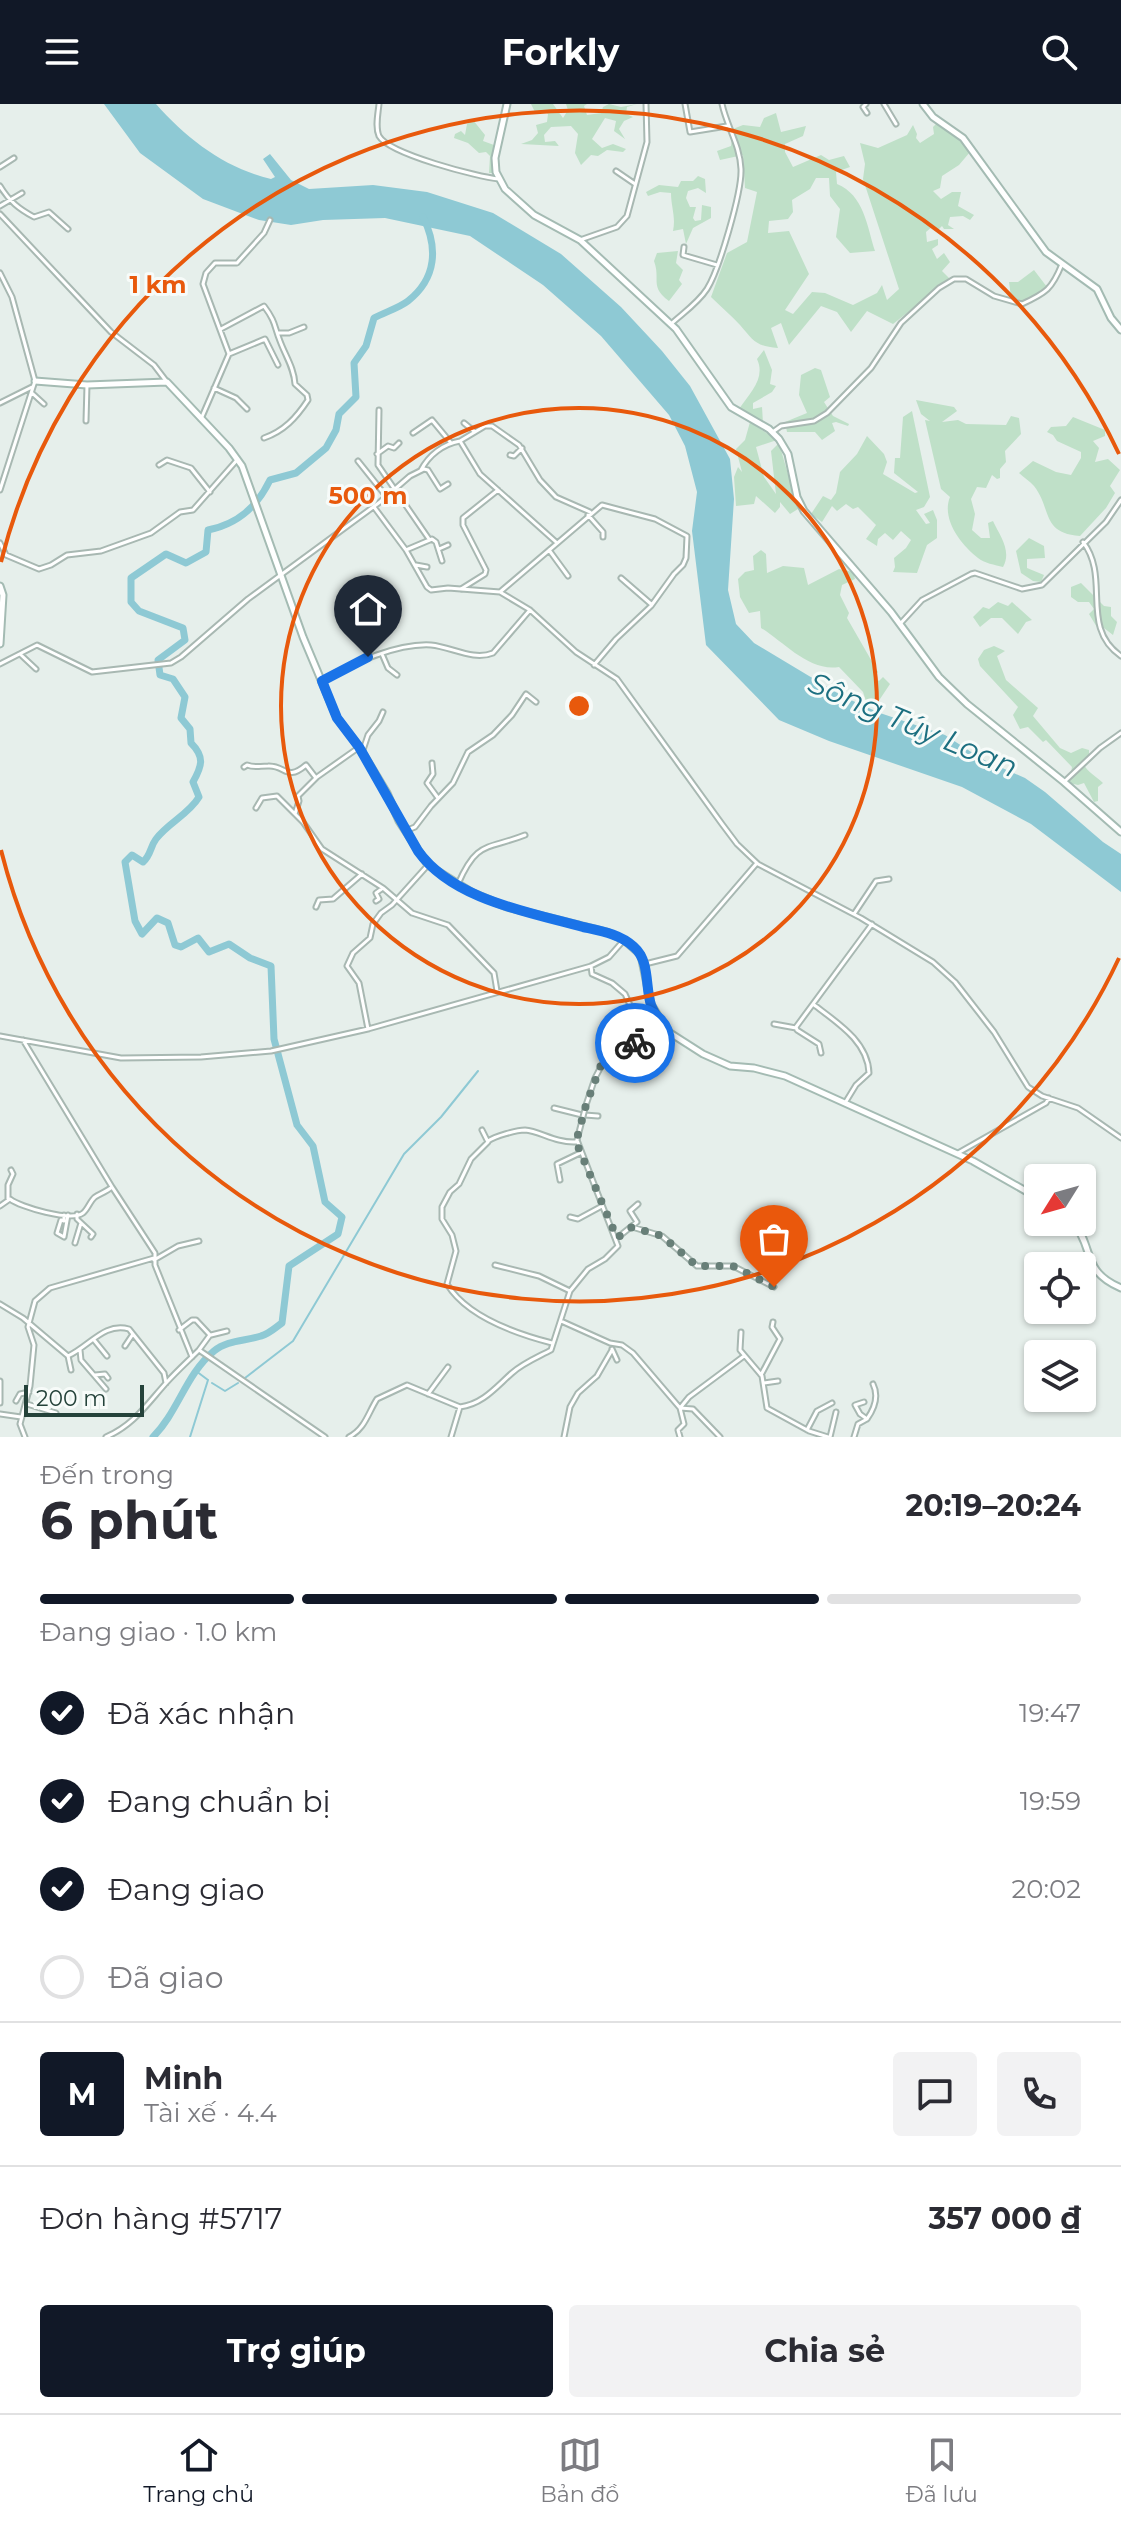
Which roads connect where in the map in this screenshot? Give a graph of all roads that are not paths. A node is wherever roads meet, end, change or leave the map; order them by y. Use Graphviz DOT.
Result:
graph roads {
  1 [pos="379,104"];
  2 [pos="507,104"];
  3 [pos="646,104"];
  4 [pos="685,104"];
  5 [pos="722,104"];
  6 [pos="866,104"];
  7 [pos="884,104"];
  8 [pos="923,104"];
  9 [pos="867,113"];
  10 [pos="896,124"];
  11 [pos="727,126"];
  12 [pos="14,158"];
  13 [pos="0,167"];
  14 [pos="616,171"];
  15 [pos="499,179"];
  16 [pos="635,184"];
  17 [pos="0,186"];
  18 [pos="22,193"];
  19 [pos="9,200"];
  20 [pos="0,206"];
  21 [pos="0,214"];
  22 [pos="270,220"];
  23 [pos="68,229"];
  24 [pos="580,240"];
  25 [pos="684,247"];
  26 [pos="1062,264"];
  27 [pos="717,265"];
  28 [pos="0,273"];
  29 [pos="9,291"];
  30 [pos="0,295"];
  31 [pos="671,324"];
  32 [pos="304,327"];
  33 [pos="221,329"];
  34 [pos="1121,330"];
  35 [pos="278,333"];
  36 [pos="229,354"];
  37 [pos="278,365"];
  38 [pos="167,382"];
  39 [pos="34,384"];
  40 [pos="87,385"];
  41 [pos="214,388"];
  42 [pos="32,393"];
  43 [pos="0,403"];
  44 [pos="44,404"];
  45 [pos="247,409"];
  46 [pos="379,410"];
  47 [pos="201,419"];
  48 [pos="86,421"];
  49 [pos="464,423"];
  50 [pos="475,432"];
  51 [pos="773,432"];
  52 [pos="413,433"];
  53 [pos="264,438"];
  54 [pos="460,441"];
  55 [pos="399,443"];
  56 [pos="451,443"];
  57 [pos="522,448"];
  58 [pos="377,454"];
  59 [pos="510,455"];
  60 [pos="237,460"];
  61 [pos="358,461"];
  62 [pos="159,465"];
  63 [pos="420,471"];
  64 [pos="448,484"];
  65 [pos="0,490"];
  66 [pos="394,490"];
  67 [pos="498,490"];
  68 [pos="210,492"];
  69 [pos="387,497"];
  70 [pos="1121,500"];
  71 [pos="374,507"];
  72 [pos="589,513"];
  73 [pos="603,537"];
  74 [pos="429,539"];
  75 [pos="556,542"];
  76 [pos="1083,542"];
  77 [pos="0,543"];
  78 [pos="448,545"];
  79 [pos="439,549"];
  80 [pos="406,550"];
  81 [pos="549,550"];
  82 [pos="442,561"];
  83 [pos="415,565"];
  84 [pos="427,567"];
  85 [pos="281,575"];
  86 [pos="568,576"];
  87 [pos="621,578"];
  88 [pos="0,586"];
  89 [pos="461,589"];
  90 [pos="500,592"];
  91 [pos="652,605"];
  92 [pos="530,610"];
  93 [pos="900,624"];
  94 [pos="1,630"];
  95 [pos="0,644"];
  96 [pos="20,654"];
  97 [pos="382,654"];
  98 [pos="1121,656"];
  99 [pos="0,664"];
  100 [pos="594,665"];
  101 [pos="36,669"];
  102 [pos="397,675"];
  103 [pos="322,681"];
  104 [pos="536,702"];
  105 [pos="383,712"];
  106 [pos="1121,733"];
  107 [pos="361,749"];
  108 [pos="432,763"];
  109 [pos="244,767"];
  110 [pos="316,778"];
  111 [pos="1064,782"];
  112 [pos="438,798"];
  113 [pos="256,808"];
  114 [pos="295,814"];
  115 [pos="405,831"];
  116 [pos="1121,832"];
  117 [pos="525,835"];
  118 [pos="757,863"];
  119 [pos="428,865"];
  120 [pos="362,874"];
  121 [pos="889,879"];
  122 [pos="458,884"];
  123 [pos="383,888"];
  124 [pos="376,901"];
  125 [pos="395,901"];
  126 [pos="316,907"];
  127 [pos="854,914"];
  128 [pos="872,924"];
  129 [pos="624,940"];
  130 [pos="644,964"];
  131 [pos="591,966"];
  132 [pos="497,991"];
  133 [pos="812,1003"];
  134 [pos="774,1024"];
  135 [pos="662,1025"];
  136 [pos="796,1028"];
  137 [pos="368,1029"];
  138 [pos="0,1036"];
  139 [pos="23,1040"];
  140 [pos="821,1053"];
  141 [pos="1049,1098"];
  142 [pos="845,1103"];
  143 [pos="554,1108"];
  144 [pos="598,1116"];
  145 [pos="482,1130"];
  146 [pos="1121,1138"];
  147 [pos="488,1141"];
  148 [pos="576,1141"];
  149 [pos="580,1153"];
  150 [pos="958,1153"];
  151 [pos="11,1170"];
  152 [pos="560,1180"];
  153 [pos="112,1187"];
  154 [pos="1024,1190"];
  155 [pos="8,1199"];
  156 [pos="638,1204"];
  157 [pos="0,1206"];
  158 [pos="602,1206"];
  159 [pos="631,1213"];
  160 [pos="77,1214"];
  161 [pos="638,1214"];
  162 [pos="66,1215"];
  163 [pos="570,1217"];
  164 [pos="81,1223"];
  165 [pos="632,1227"];
  166 [pos="1082,1236"];
  167 [pos="91,1237"];
  168 [pos="617,1238"];
  169 [pos="199,1241"];
  170 [pos="75,1243"];
  171 [pos="154,1259"];
  172 [pos="495,1265"];
  173 [pos="774,1287"];
  174 [pos="1121,1288"];
  175 [pos="570,1291"];
  176 [pos="0,1304"];
  177 [pos="561,1321"];
  178 [pos="773,1322"];
  179 [pos="29,1323"];
  180 [pos="179,1330"];
  181 [pos="227,1331"];
  182 [pos="741,1332"];
  183 [pos="133,1334"];
  184 [pos="210,1335"];
  185 [pos="94,1339"];
  186 [pos="552,1343"];
  187 [pos="613,1344"];
  188 [pos="125,1346"];
  189 [pos="80,1350"];
  190 [pos="199,1350"];
  191 [pos="612,1350"];
  192 [pos="68,1356"];
  193 [pos="107,1356"];
  194 [pos="744,1356"];
  195 [pos="192,1357"];
  196 [pos="617,1360"];
  197 [pos="448,1367"];
  198 [pos="71,1370"];
  199 [pos="95,1375"];
  200 [pos="761,1375"];
  201 [pos="108,1378"];
  202 [pos="0,1381"];
  203 [pos="778,1381"];
  204 [pos="166,1383"];
  205 [pos="764,1383"];
  206 [pos="873,1384"];
  207 [pos="106,1389"];
  208 [pos="29,1392"];
  209 [pos="428,1394"];
  210 [pos="16,1401"];
  211 [pos="864,1402"];
  212 [pos="0,1403"];
  213 [pos="832,1403"];
  214 [pos="27,1404"];
  215 [pos="460,1407"];
  216 [pos="680,1408"];
  217 [pos="836,1412"];
  218 [pos="56,1413"];
  219 [pos="0,1414"];
  220 [pos="21,1417"];
  221 [pos="867,1419"];
  222 [pos="807,1430"];
  223 [pos="356,1435"];
  224 [pos="25,1437"];
  225 [pos="106,1437"];
  226 [pos="325,1437"];
  227 [pos="349,1437"];
  228 [pos="451,1437"];
  229 [pos="564,1437"];
  230 [pos="680,1437"];
  231 [pos="720,1437"];
  232 [pos="829,1437"];
  233 [pos="854,1437"];
  1 -- 15 [label="street"];
  2 -- 15 [label="street"];
  3 -- 16 [label="street"];
  4 -- 11 [label="street"];
  5 -- 11 [label="street"];
  6 -- 9 [label="street"];
  7 -- 10 [label="street"];
  8 -- 26 [label="street"];
  11 -- 27 [label="street"];
  12 -- 13 [label="street"];
  14 -- 16 [label="street"];
  15 -- 24 [label="street"];
  16 -- 24 [label="street"];
  17 -- 19 [label="street"];
  18 -- 19 [label="street"];
  19 -- 20 [label="street"];
  19 -- 23 [label="street"];
  21 -- 38 [label="street"];
  22 -- 33 [label="street"];
  24 -- 31 [label="street"];
  25 -- 27 [label="street"];
  26 -- 34 [label="street"];
  26 -- 51 [label="street"];
  27 -- 31 [label="street"];
  28 -- 29 [label="street"];
  29 -- 30 [label="street"];
  29 -- 39 [label="street"];
  31 -- 51 [label="street"];
  32 -- 35 [label="street"];
  33 -- 35 [label="street"];
  33 -- 36 [label="street"];
  35 -- 53 [label="street"];
  36 -- 37 [label="street"];
  36 -- 41 [label="street"];
  38 -- 40 [label="street"];
  38 -- 47 [label="street"];
  39 -- 40 [label="street"];
  39 -- 42 [label="street"];
  39 -- 43 [label="street"];
  40 -- 48 [label="street"];
  41 -- 45 [label="street"];
  41 -- 47 [label="street"];
  42 -- 44 [label="street"];
  42 -- 65 [label="street"];
  46 -- 58 [label="street"];
  47 -- 60 [label="street"];
  49 -- 50 [label="street"];
  50 -- 54 [label="street"];
  50 -- 57 [label="street"];
  51 -- 93 [label="street"];
  52 -- 56 [label="street"];
  54 -- 56 [label="street"];
  54 -- 67 [label="street"];
  55 -- 58 [label="street"];
  56 -- 63 [label="street"];
  57 -- 59 [label="street"];
  57 -- 72 [label="street"];
  58 -- 66 [label="street"];
  60 -- 68 [label="street"];
  60 -- 85 [label="street"];
  61 -- 69 [label="street"];
  62 -- 68 [label="street"];
  63 -- 64 [label="street"];
  63 -- 66 [label="street"];
  66 -- 69 [label="street"];
  66 -- 74 [label="street"];
  67 -- 75 [label="street"];
  67 -- 89 [label="street"];
  68 -- 77 [label="street"];
  69 -- 71 [label="street"];
  70 -- 76 [label="street"];
  71 -- 80 [label="street"];
  71 -- 85 [label="street"];
  72 -- 73 [label="street"];
  72 -- 75 [label="street"];
  72 -- 91 [label="street"];
  74 -- 79 [label="street"];
  74 -- 80 [label="street"];
  75 -- 81 [label="street"];
  76 -- 93 [label="street"];
  76 -- 98 [label="street"];
  78 -- 79 [label="street"];
  79 -- 82 [label="street"];
  80 -- 83 [label="street"];
  81 -- 86 [label="street"];
  81 -- 90 [label="street"];
  83 -- 84 [label="street"];
  83 -- 89 [label="street"];
  85 -- 96 [label="street"];
  85 -- 103 [label="street"];
  87 -- 91 [label="street"];
  88 -- 94 [label="street"];
  89 -- 90 [label="street"];
  90 -- 92 [label="street"];
  91 -- 100 [label="street"];
  92 -- 97 [label="street"];
  92 -- 100 [label="street"];
  93 -- 111 [label="street"];
  94 -- 95 [label="street"];
  96 -- 99 [label="street"];
  96 -- 101 [label="street"];
  97 -- 102 [label="street"];
  97 -- 103 [label="street"];
  100 -- 118 [label="street"];
  103 -- 107 [label="street"];
  104 -- 112 [label="street"];
  105 -- 107 [label="street"];
  106 -- 111 [label="street"];
  107 -- 110 [label="street"];
  107 -- 115 [label="street"];
  108 -- 112 [label="street"];
  109 -- 110 [label="street"];
  110 -- 114 [label="street"];
  111 -- 116 [label="street"];
  112 -- 115 [label="street"];
  113 -- 114 [label="street"];
  114 -- 120 [label="street"];
  115 -- 119 [label="street"];
  117 -- 122 [label="street"];
  118 -- 127 [label="street"];
  118 -- 130 [label="street"];
  119 -- 122 [label="street"];
  119 -- 125 [label="street"];
  120 -- 123 [label="street"];
  120 -- 126 [label="street"];
  121 -- 127 [label="street"];
  122 -- 129 [label="street"];
  123 -- 124 [label="street"];
  123 -- 125 [label="street"];
  125 -- 132 [label="street"];
  125 -- 137 [label="street"];
  127 -- 128 [label="street"];
  128 -- 133 [label="street"];
  128 -- 141 [label="street"];
  129 -- 130 [label="street"];
  129 -- 131 [label="street"];
  130 -- 135 [label="street"];
  131 -- 132 [label="street"];
  131 -- 135 [label="street"];
  132 -- 137 [label="street"];
  133 -- 136 [label="street"];
  133 -- 142 [label="street"];
  134 -- 136 [label="street"];
  135 -- 142 [label="street"];
  135 -- 148 [label="street, bridge"];
  136 -- 140 [label="street"];
  137 -- 139 [label="street"];
  138 -- 139 [label="street"];
  139 -- 153 [label="street"];
  141 -- 146 [label="street"];
  141 -- 150 [label="street"];
  142 -- 150 [label="street"];
  143 -- 144 [label="street"];
  145 -- 147 [label="street"];
  147 -- 148 [label="street"];
  147 -- 186 [label="street"];
  148 -- 149 [label="street"];
  149 -- 152 [label="street"];
  149 -- 158 [label="street"];
  150 -- 154 [label="street"];
  151 -- 155 [label="street"];
  153 -- 160 [label="street"];
  153 -- 171 [label="street"];
  155 -- 157 [label="street"];
  155 -- 162 [label="street"];
  156 -- 159 [label="street"];
  158 -- 163 [label="street"];
  158 -- 168 [label="street"];
  159 -- 161 [label="street"];
  159 -- 165 [label="street"];
  160 -- 162 [label="street"];
  160 -- 164 [label="street"];
  162 -- 162 [label="street"];
  164 -- 167 [label="street"];
  164 -- 170 [label="street"];
  165 -- 168 [label="street"];
  165 -- 173 [label="street"];
  166 -- 174 [label="street"];
  168 -- 175 [label="street"];
  169 -- 171 [label="street"];
  171 -- 179 [label="street"];
  171 -- 180 [label="street"];
  172 -- 175 [label="street"];
  175 -- 177 [label="street"];
  176 -- 179 [label="street"];
  177 -- 186 [label="street"];
  177 -- 187 [label="street"];
  178 -- 200 [label="street"];
  179 -- 192 [label="street"];
  179 -- 208 [label="street"];
  180 -- 184 [label="street"];
  180 -- 195 [label="street"];
  181 -- 184 [label="street"];
  182 -- 194 [label="street"];
  183 -- 185 [label="street"];
  183 -- 188 [label="street"];
  183 -- 204 [label="street"];
  184 -- 190 [label="street"];
  185 -- 189 [label="street"];
  185 -- 193 [label="street"];
  186 -- 215 [label="street"];
  187 -- 191 [label="street"];
  187 -- 216 [label="street"];
  189 -- 192 [label="street"];
  189 -- 199 [label="street"];
  190 -- 195 [label="street"];
  190 -- 226 [label="street"];
  191 -- 196 [label="street"];
  191 -- 229 [label="street"];
  192 -- 198 [label="street"];
  194 -- 200 [label="street"];
  194 -- 216 [label="street"];
  195 -- 204 [label="street"];
  197 -- 209 [label="street"];
  199 -- 201 [label="street"];
  199 -- 207 [label="street"];
  200 -- 205 [label="street"];
  202 -- 212 [label="street"];
  203 -- 205 [label="street"];
  204 -- 225 [label="street"];
  205 -- 222 [label="street"];
  206 -- 221 [label="street"];
  208 -- 210 [label="street"];
  208 -- 214 [label="street"];
  209 -- 215 [label="street"];
  209 -- 223 [label="street"];
  211 -- 221 [label="street"];
  213 -- 222 [label="street"];
  214 -- 218 [label="street"];
  214 -- 220 [label="street"];
  215 -- 228 [label="street"];
  216 -- 230 [label="street"];
  216 -- 231 [label="street"];
  217 -- 232 [label="street"];
  219 -- 220 [label="street"];
  220 -- 224 [label="street"];
  221 -- 233 [label="street"];
  222 -- 232 [label="street"];
  223 -- 227 [label="street"];
}
